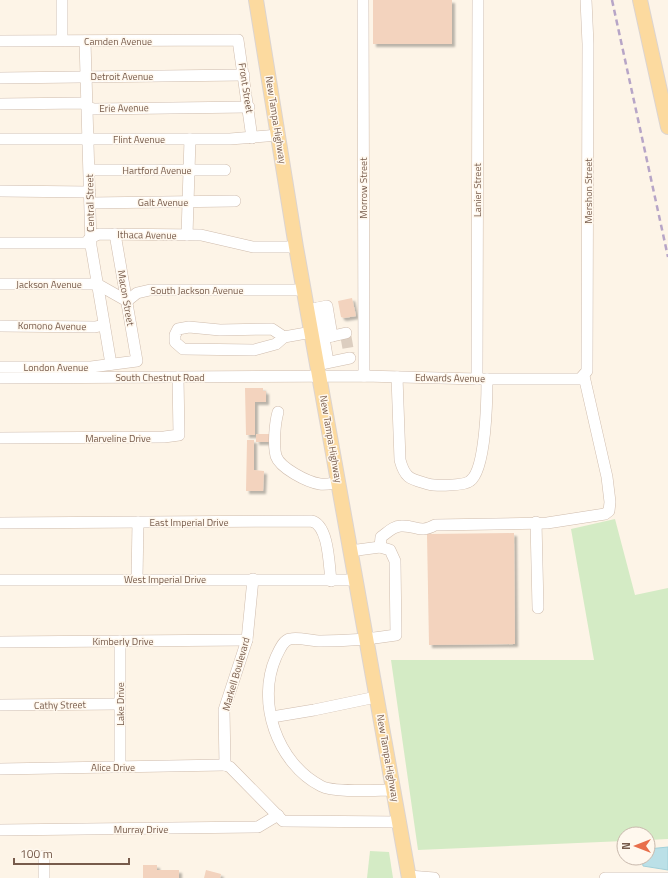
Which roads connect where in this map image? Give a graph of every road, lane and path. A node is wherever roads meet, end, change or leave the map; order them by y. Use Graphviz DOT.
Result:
graph roads {
  1 [pos="62,0"];
  2 [pos="256,0"];
  3 [pos="363,0"];
  4 [pos="478,0"];
  5 [pos="586,0"];
  6 [pos="640,0"];
  7 [pos="62,40"];
  8 [pos="235,40"];
  9 [pos="0,41"];
  10 [pos="86,41"];
  11 [pos="244,75"];
  12 [pos="86,77"];
  13 [pos="0,78"];
  14 [pos="0,104"];
  15 [pos="87,107"];
  16 [pos="249,107"];
  17 [pos="666,111"];
  18 [pos="668,127"];
  19 [pos="278,135"];
  20 [pos="252,138"];
  21 [pos="0,139"];
  22 [pos="88,139"];
  23 [pos="190,139"];
  24 [pos="90,170"];
  25 [pos="189,170"];
  26 [pos="225,170"];
  27 [pos="0,191"];
  28 [pos="90,192"];
  29 [pos="235,201"];
  30 [pos="188,202"];
  31 [pos="90,203"];
  32 [pos="115,234"];
  33 [pos="188,235"];
  34 [pos="90,238"];
  35 [pos="0,242"];
  36 [pos="296,247"];
  37 [pos="0,284"];
  38 [pos="97,284"];
  39 [pos="304,290"];
  40 [pos="127,301"];
  41 [pos="313,309"];
  42 [pos="104,325"];
  43 [pos="0,326"];
  44 [pos="364,330"];
  45 [pos="323,335"];
  46 [pos="284,337"];
  47 [pos="137,361"];
  48 [pos="111,364"];
  49 [pos="0,367"];
  50 [pos="322,368"];
  51 [pos="358,376"];
  52 [pos="178,377"];
  53 [pos="397,377"];
  54 [pos="582,377"];
  55 [pos="0,378"];
  56 [pos="482,379"];
  57 [pos="278,412"];
  58 [pos="0,438"];
  59 [pos="339,482"];
  60 [pos="138,522"];
  61 [pos="536,522"];
  62 [pos="0,523"];
  63 [pos="380,547"];
  64 [pos="350,551"];
  65 [pos="137,579"];
  66 [pos="253,579"];
  67 [pos="0,580"];
  68 [pos="355,580"];
  69 [pos="331,581"];
  70 [pos="538,608"];
  71 [pos="247,640"];
  72 [pos="366,640"];
  73 [pos="120,641"];
  74 [pos="0,642"];
  75 [pos="376,697"];
  76 [pos="120,704"];
  77 [pos="0,705"];
  78 [pos="272,717"];
  79 [pos="225,765"];
  80 [pos="120,767"];
  81 [pos="0,769"];
  82 [pos="393,790"];
  83 [pos="278,815"];
  84 [pos="400,822"];
  85 [pos="0,830"];
  86 [pos="44,856"];
  87 [pos="409,877"];
  88 [pos="44,878"];
  89 [pos="434,878"];
  90 [pos="605,878"];
  91 [pos="668,878"];
  1 -- 7 [label="street"];
  2 -- 19 [label="main road, New Tampa Highway"];
  3 -- 44 [label="street, Morrow Street"];
  4 -- 56 [label="street, Lanier Street"];
  5 -- 54 [label="street, Mershon Street"];
  6 -- 17 [label="main road"];
  7 -- 9 [label="street, Camden Avenue"];
  7 -- 10 [label="street, Camden Avenue"];
  8 -- 10 [label="street, Camden Avenue"];
  8 -- 11 [label="street, Front Street"];
  10 -- 12 [label="street, Central Street"];
  11 -- 12 [label="street, Detroit Avenue"];
  11 -- 16 [label="street, Front Street"];
  12 -- 13 [label="street, Detroit Avenue"];
  12 -- 15 [label="street, Central Street"];
  14 -- 15 [label="street, Erie Avenue"];
  15 -- 16 [label="street, Erie Avenue"];
  15 -- 22 [label="street, Central Street"];
  16 -- 20 [label="street, Front Street"];
  17 -- 18 [label="main road"];
  19 -- 20 [label="street, Flint Avenue"];
  19 -- 36 [label="main road, New Tampa Highway"];
  20 -- 23 [label="street, Flint Avenue"];
  21 -- 22 [label="street, Flint Avenue"];
  22 -- 23 [label="street, Flint Avenue"];
  22 -- 24 [label="street, Central Street"];
  23 -- 25 [label="street"];
  24 -- 25 [label="street, Hartford Avenue"];
  24 -- 28 [label="street, Central Street"];
  25 -- 26 [label="street, Hartford Avenue"];
  25 -- 30 [label="street"];
  27 -- 28 [label="street"];
  28 -- 31 [label="street, Central Street"];
  29 -- 30 [label="street, Galt Avenue"];
  30 -- 31 [label="street, Galt Avenue"];
  30 -- 33 [label="street"];
  31 -- 34 [label="street, Central Street"];
  32 -- 33 [label="street, Ithaca Avenue"];
  32 -- 34 [label="street, Ithaca Avenue"];
  32 -- 40 [label="street, Macon Street"];
  33 -- 36 [label="street, Ithaca Avenue"];
  34 -- 35 [label="street, Ithaca Avenue"];
  34 -- 38 [label="street, Central Street"];
  36 -- 39 [label="main road, New Tampa Highway"];
  37 -- 38 [label="street, Jackson Avenue"];
  38 -- 40 [label="street"];
  38 -- 42 [label="street, Central Street"];
  39 -- 40 [label="street, South Jackson Avenue"];
  39 -- 41 [label="main road, New Tampa Highway"];
  40 -- 47 [label="street, Macon Street"];
  41 -- 45 [label="main road, New Tampa Highway"];
  41 -- 45 [label="street"];
  42 -- 43 [label="street, Komono Avenue"];
  42 -- 48 [label="street, Central Street"];
  44 -- 45 [label="street"];
  44 -- 51 [label="street, Morrow Street"];
  45 -- 46 [label="street"];
  45 -- 50 [label="main road, New Tampa Highway"];
  46 -- 46 [label="street"];
  47 -- 48 [label="street, London Avenue"];
  48 -- 49 [label="street, London Avenue"];
  50 -- 51 [label="street, Edwards Avenue"];
  50 -- 51 [label="street"];
  50 -- 52 [label="street, South Chestnut Road"];
  50 -- 59 [label="main road, New Tampa Highway"];
  51 -- 53 [label="street, Edwards Avenue"];
  52 -- 55 [label="street, South Chestnut Road"];
  52 -- 58 [label="street, Marveline Drive"];
  53 -- 56 [label="street, Edwards Avenue"];
  53 -- 56 [label="street, Lanier Street"];
  54 -- 56 [label="street, Edwards Avenue"];
  54 -- 61 [label="street"];
  57 -- 59 [label="street"];
  59 -- 64 [label="main road, New Tampa Highway"];
  60 -- 62 [label="street, East Imperial Drive"];
  60 -- 65 [label="street"];
  60 -- 69 [label="street, East Imperial Drive"];
  61 -- 63 [label="street"];
  61 -- 70 [label="street"];
  63 -- 64 [label="street"];
  63 -- 72 [label="street"];
  64 -- 68 [label="main road, New Tampa Highway"];
  65 -- 66 [label="street, West Imperial Drive"];
  65 -- 67 [label="street, West Imperial Drive"];
  66 -- 69 [label="street, West Imperial Drive"];
  66 -- 71 [label="street, Markell Boulevard"];
  68 -- 69 [label="street, West Imperial Drive"];
  68 -- 72 [label="main road, New Tampa Highway"];
  71 -- 73 [label="street, Kimberly Drive"];
  71 -- 79 [label="street, Markell Boulevard"];
  72 -- 75 [label="main road, New Tampa Highway"];
  72 -- 78 [label="street"];
  73 -- 74 [label="street, Kimberly Drive"];
  73 -- 76 [label="street, Lake Drive"];
  75 -- 78 [label="street"];
  75 -- 82 [label="main road, New Tampa Highway"];
  76 -- 77 [label="street, Cathy Street"];
  76 -- 80 [label="street, Lake Drive"];
  78 -- 82 [label="street"];
  79 -- 80 [label="street, Alice Drive"];
  79 -- 83 [label="street"];
  80 -- 81 [label="street, Alice Drive"];
  82 -- 84 [label="main road, New Tampa Highway"];
  83 -- 84 [label="street"];
  83 -- 85 [label="street, Murray Drive"];
  84 -- 87 [label="main road, New Tampa Highway"];
  86 -- 88 [label="street"];
  87 -- 89 [label="street"];
  90 -- 91 [label="street"];
}
